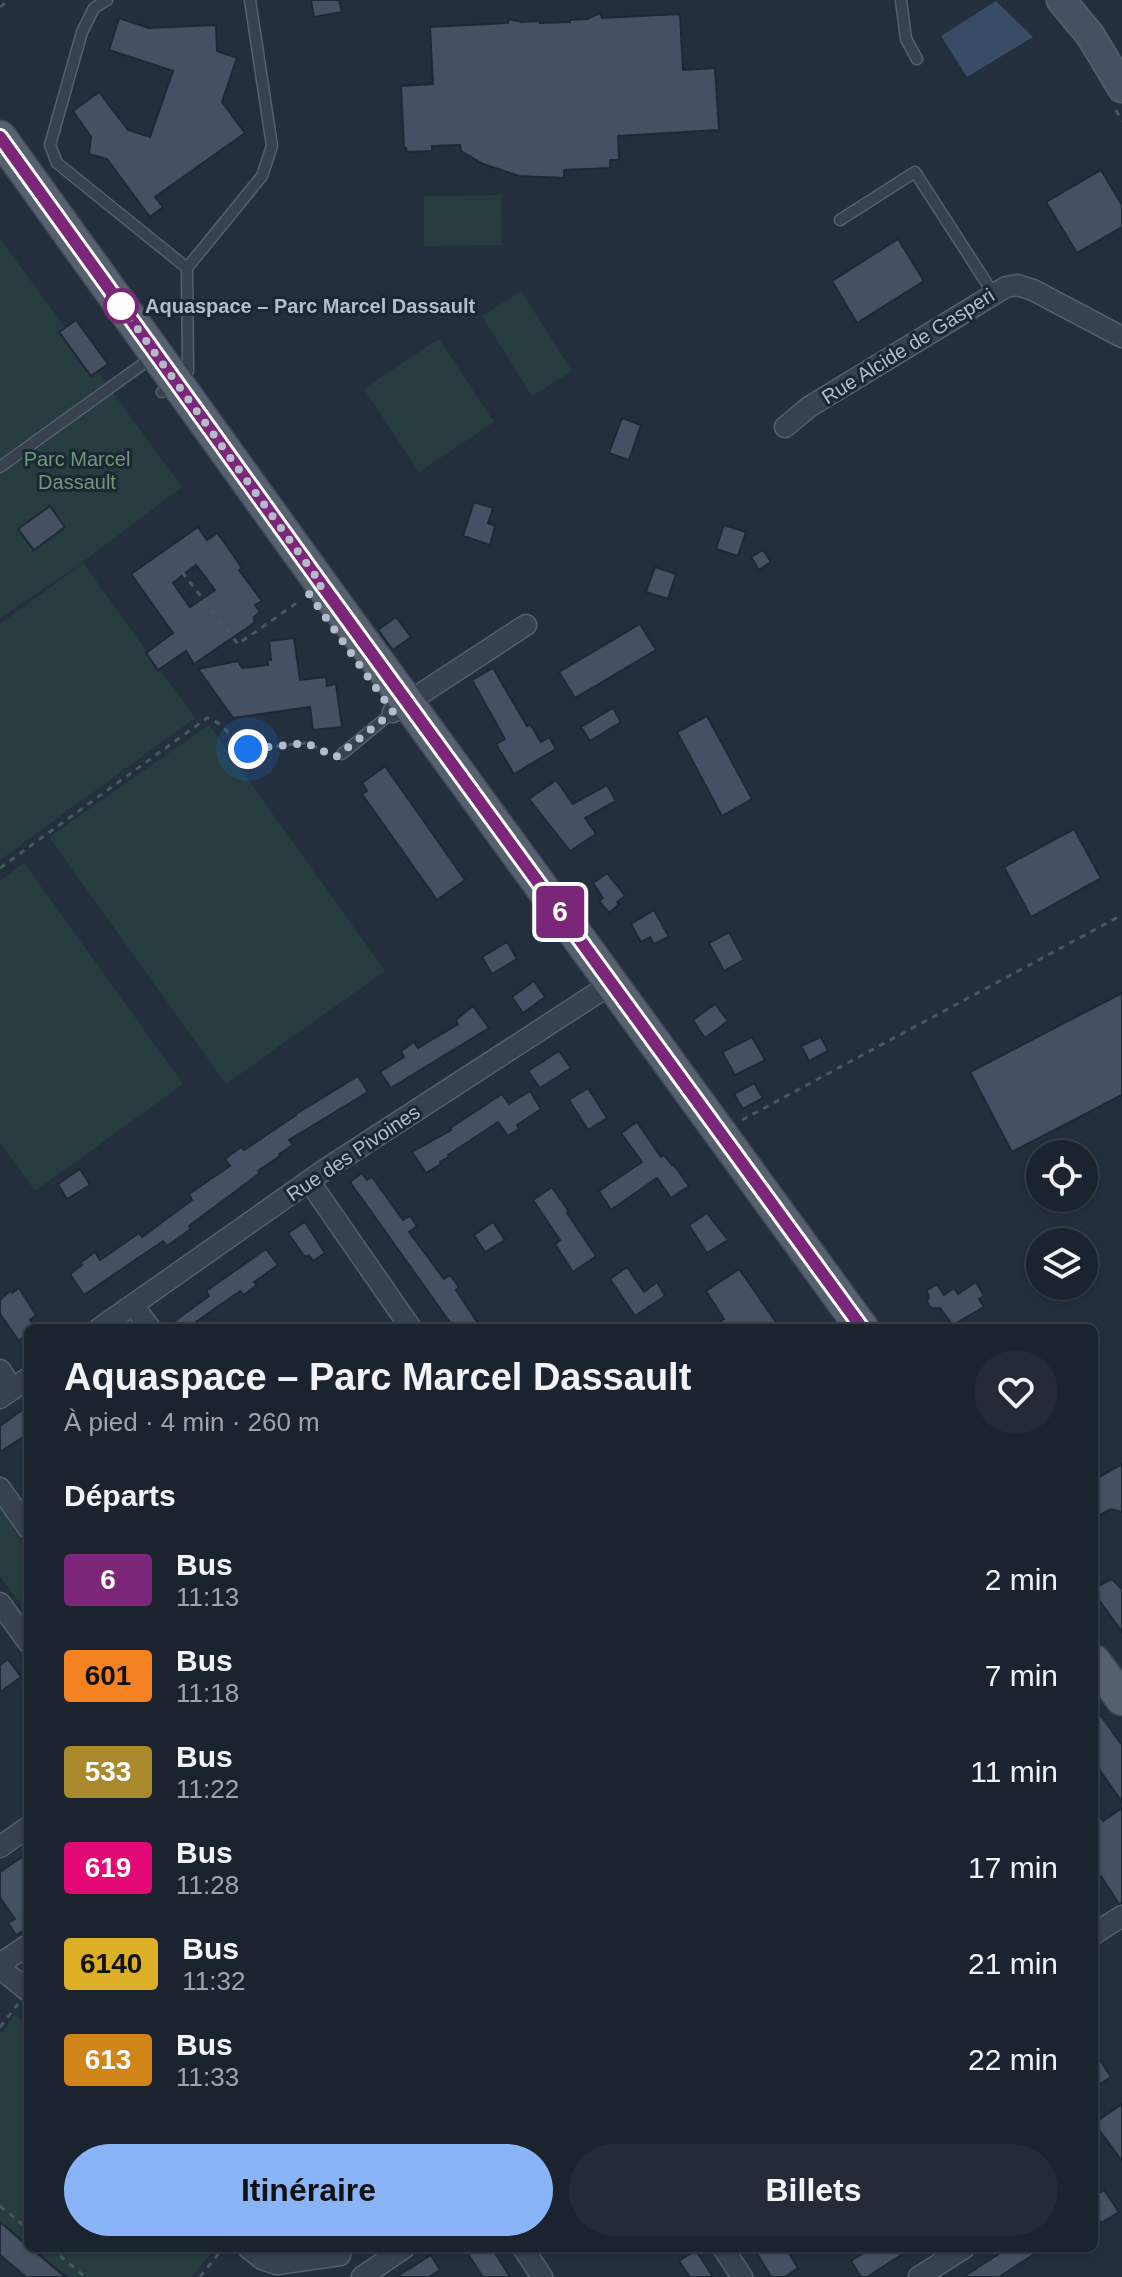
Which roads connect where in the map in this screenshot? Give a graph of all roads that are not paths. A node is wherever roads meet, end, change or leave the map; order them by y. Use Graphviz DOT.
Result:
graph roads {
  1 [pos="107,0"];
  2 [pos="250,0"];
  3 [pos="901,0"];
  4 [pos="1061,0"];
  5 [pos="917,59"];
  6 [pos="1122,88"];
  7 [pos="0,137"];
  8 [pos="0,169"];
  9 [pos="840,220"];
  10 [pos="187,268"];
  11 [pos="993,293"];
  12 [pos="1122,337"];
  13 [pos="149,360"];
  14 [pos="169,387"];
  15 [pos="785,427"];
  16 [pos="0,467"];
  17 [pos="526,625"];
  18 [pos="400,707"];
  19 [pos="342,754"];
  20 [pos="605,988"];
  21 [pos="309,1181"];
  22 [pos="133,1305"];
  23 [pos="106,1324"];
  24 [pos="147,1324"];
  25 [pos="408,1324"];
  26 [pos="841,1324"];
  27 [pos="859,1324"];
  28 [pos="0,1370"];
  29 [pos="14,1388"];
  30 [pos="0,1488"];
  31 [pos="24,1522"];
  32 [pos="0,1603"];
  33 [pos="8,1629"];
  34 [pos="1098,1666"];
  35 [pos="1122,1699"];
  36 [pos="24,1830"];
  37 [pos="0,1847"];
  38 [pos="1122,1916"];
  39 [pos="1098,1931"];
  40 [pos="24,1948"];
  41 [pos="0,1966"];
  42 [pos="23,1997"];
  43 [pos="253,2252"];
  44 [pos="338,2252"];
  45 [pos="398,2252"];
  46 [pos="526,2252"];
  47 [pos="726,2252"];
  48 [pos="958,2252"];
  49 [pos="354,2277"];
  50 [pos="362,2277"];
  51 [pos="542,2277"];
  52 [pos="742,2277"];
  53 [pos="919,2277"];
  1 -- 10 [label="lane"];
  2 -- 10 [label="lane"];
  3 -- 5 [label="lane"];
  4 -- 6 [label="street"];
  7 -- 13 [label="main road"];
  8 -- 13 [label="main road"];
  9 -- 11 [label="lane"];
  10 -- 14 [label="lane"];
  11 -- 12 [label="street, Rue Alcide de Gasperi"];
  11 -- 15 [label="street, Rue Alcide de Gasperi"];
  13 -- 14 [label="main road"];
  13 -- 16 [label="lane"];
  14 -- 18 [label="main road"];
  14 -- 18 [label="main road"];
  17 -- 18 [label="street"];
  18 -- 19 [label="lane"];
  18 -- 20 [label="main road"];
  20 -- 21 [label="street, Rue des Pivoines"];
  20 -- 26 [label="main road"];
  20 -- 27 [label="main road"];
  21 -- 22 [label="street, Rue des Pivoines"];
  21 -- 25 [label="street"];
  22 -- 23 [label="street, Rue des Pivoines"];
  22 -- 24 [label="street"];
  28 -- 29 [label="street"];
  30 -- 31 [label="street"];
  32 -- 33 [label="street"];
  34 -- 35 [label="main road"];
  36 -- 37 [label="street"];
  38 -- 39 [label="street"];
  40 -- 41 [label="street"];
  41 -- 42 [label="street"];
  43 -- 44 [label="street"];
  44 -- 49 [label="street"];
  45 -- 50 [label="street"];
  46 -- 51 [label="street"];
  47 -- 52 [label="street"];
  48 -- 53 [label="street"];
}
